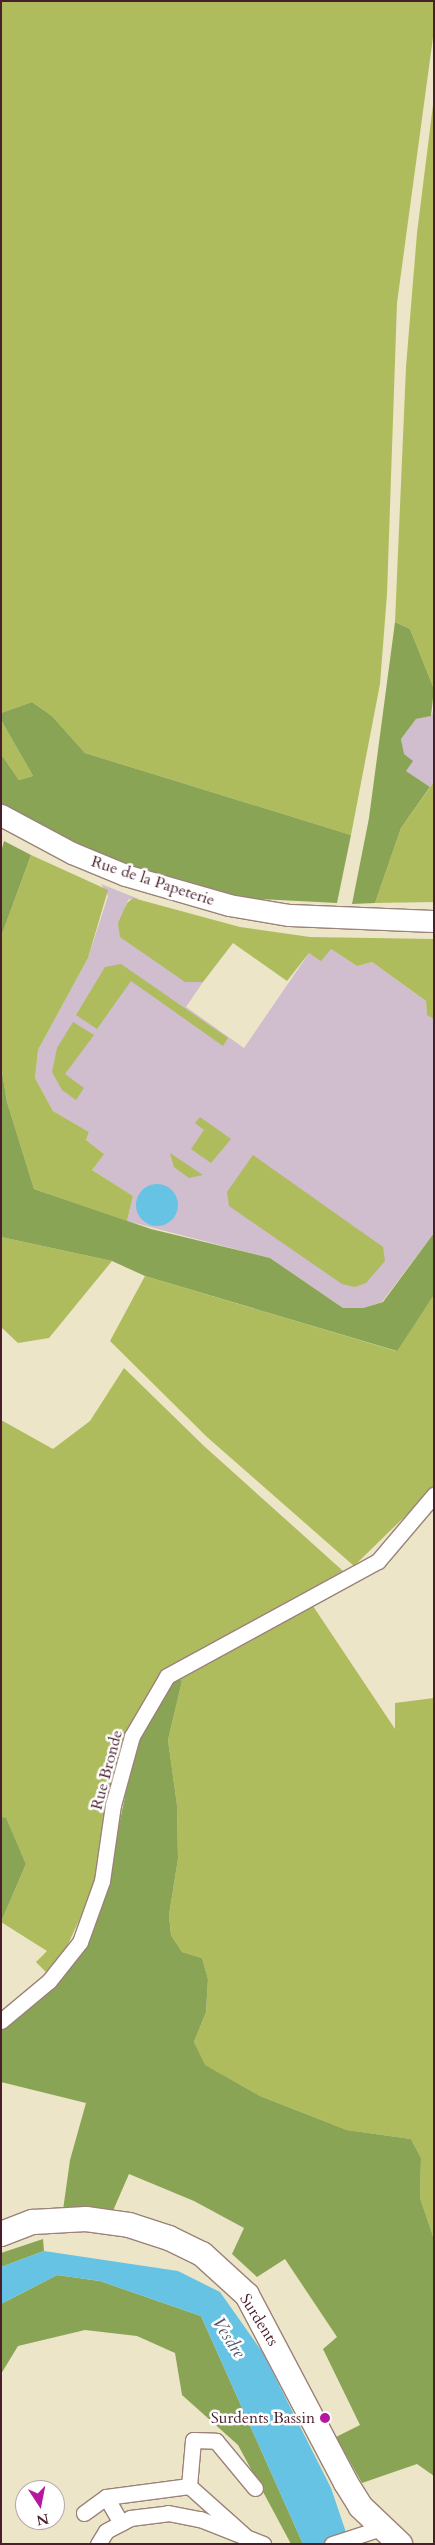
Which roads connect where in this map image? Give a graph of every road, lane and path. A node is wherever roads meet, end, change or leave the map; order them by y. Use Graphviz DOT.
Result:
graph roads {
  1 [pos="1,815"];
  2 [pos="434,921"];
  3 [pos="434,1495"];
  4 [pos="1,2021"];
  5 [pos="1,2234"];
  6 [pos="189,2486"];
  7 [pos="255,2488"];
  8 [pos="106,2497"];
  9 [pos="84,2513"];
  10 [pos="121,2523"];
  11 [pos="380,2528"];
  12 [pos="244,2535"];
  13 [pos="98,2544"];
  14 [pos="263,2544"];
  15 [pos="332,2544"];
  16 [pos="400,2544"];
  1 -- 2 [label="main road, Rue de la Papeterie"];
  3 -- 4 [label="street, Rue Bronde"];
  5 -- 11 [label="main road, Surdents"];
  6 -- 7 [label="street"];
  6 -- 8 [label="street"];
  6 -- 12 [label="street"];
  8 -- 9 [label="street"];
  8 -- 10 [label="street"];
  10 -- 12 [label="street"];
  10 -- 13 [label="street"];
  11 -- 15 [label="street"];
  11 -- 16 [label="main road, Surdents"];
  12 -- 14 [label="street"];
}
